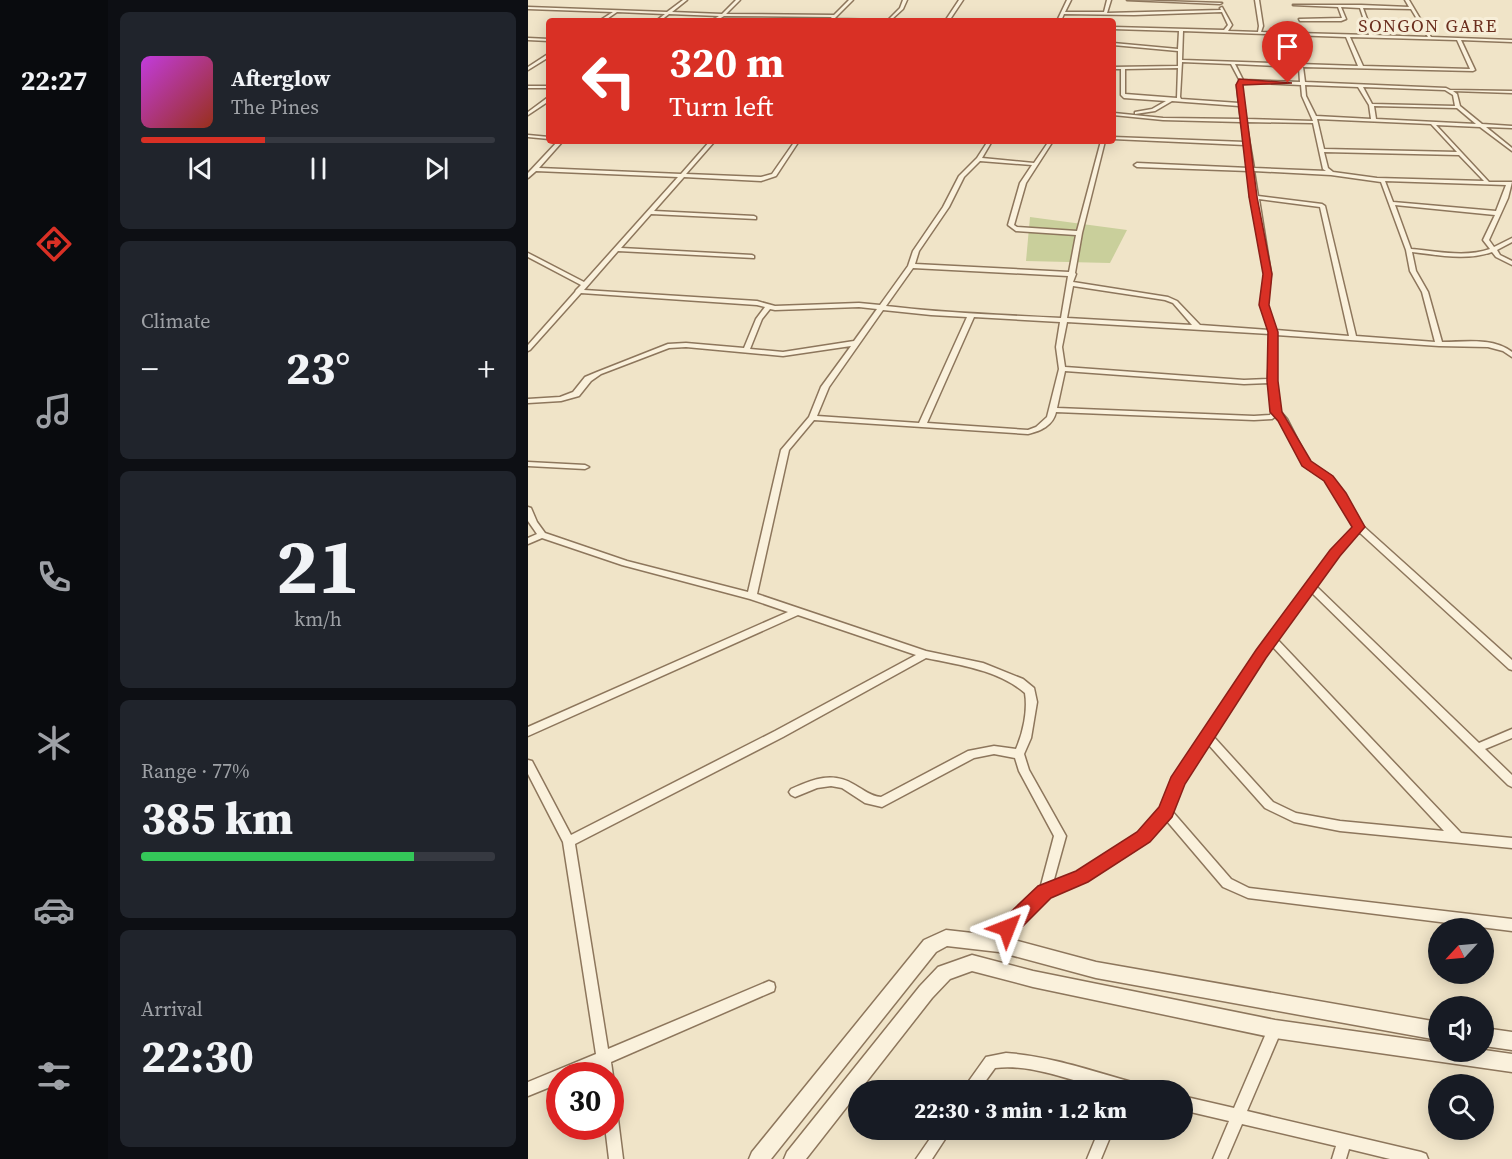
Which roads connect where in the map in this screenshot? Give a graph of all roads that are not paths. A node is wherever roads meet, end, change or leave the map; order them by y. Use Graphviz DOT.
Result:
graph roads {
  1 [pos="685,0"];
  2 [pos="738,0"];
  3 [pos="851,0"];
  4 [pos="905,0"];
  5 [pos="961,0"];
  6 [pos="1069,0"];
  7 [pos="1109,0"];
  8 [pos="1130,0"];
  9 [pos="1257,0"];
  10 [pos="1261,0"];
  11 [pos="1407,0"];
  12 [pos="1220,2"];
  13 [pos="1294,2"];
  14 [pos="1339,6"];
  15 [pos="1361,6"];
  16 [pos="528,8"];
  17 [pos="1411,8"];
  18 [pos="617,10"];
  19 [pos="1223,11"];
  20 [pos="670,13"];
  21 [pos="1064,13"];
  22 [pos="1105,14"];
  23 [pos="723,15"];
  24 [pos="605,18"];
  25 [pos="662,18"];
  26 [pos="718,18"];
  27 [pos="805,18"];
  28 [pos="833,18"];
  29 [pos="892,18"];
  30 [pos="949,18"];
  31 [pos="1061,18"];
  32 [pos="1300,20"];
  33 [pos="1116,28"];
  34 [pos="1181,30"];
  35 [pos="1225,32"];
  36 [pos="1259,33"];
  37 [pos="1266,34"];
  38 [pos="1305,35"];
  39 [pos="1348,36"];
  40 [pos="1372,37"];
  41 [pos="1430,38"];
  42 [pos="528,39"];
  43 [pos="546,40"];
  44 [pos="1459,40"];
  45 [pos="1512,41"];
  46 [pos="1116,44"];
  47 [pos="1179,50"];
  48 [pos="546,57"];
  49 [pos="1232,63"];
  50 [pos="1180,64"];
  51 [pos="1301,66"];
  52 [pos="1362,67"];
  53 [pos="1116,68"];
  54 [pos="1123,68"];
  55 [pos="528,69"];
  56 [pos="1407,69"];
  57 [pos="1242,81"];
  58 [pos="1303,85"];
  59 [pos="1360,86"];
  60 [pos="528,87"];
  61 [pos="546,87"];
  62 [pos="1420,87"];
  63 [pos="1452,90"];
  64 [pos="1512,92"];
  65 [pos="1170,100"];
  66 [pos="1180,100"];
  67 [pos="546,101"];
  68 [pos="1241,105"];
  69 [pos="1371,105"];
  70 [pos="1458,107"];
  71 [pos="528,114"];
  72 [pos="1116,114"];
  73 [pos="1116,114"];
  74 [pos="1314,120"];
  75 [pos="1374,120"];
  76 [pos="1244,122"];
  77 [pos="1432,123"];
  78 [pos="1482,124"];
  79 [pos="1512,127"];
  80 [pos="528,136"];
  81 [pos="546,138"];
  82 [pos="1116,138"];
  83 [pos="558,144"];
  84 [pos="710,144"];
  85 [pos="795,144"];
  86 [pos="988,144"];
  87 [pos="1048,144"];
  88 [pos="1101,144"];
  89 [pos="1247,144"];
  90 [pos="1322,150"];
  91 [pos="1512,150"];
  92 [pos="1459,154"];
  93 [pos="979,159"];
  94 [pos="1033,164"];
  95 [pos="1137,165"];
  96 [pos="536,169"];
  97 [pos="1250,170"];
  98 [pos="1331,173"];
  99 [pos="683,174"];
  100 [pos="528,176"];
  101 [pos="1379,179"];
  102 [pos="1487,182"];
  103 [pos="1511,184"];
  104 [pos="1253,197"];
  105 [pos="1392,203"];
  106 [pos="651,212"];
  107 [pos="1496,213"];
  108 [pos="754,218"];
  109 [pos="1080,234"];
  110 [pos="1512,241"];
  111 [pos="618,249"];
  112 [pos="1409,250"];
  113 [pos="1493,252"];
  114 [pos="528,255"];
  115 [pos="752,257"];
  116 [pos="1512,263"];
  117 [pos="911,266"];
  118 [pos="1072,274"];
  119 [pos="584,284"];
  120 [pos="1071,284"];
  121 [pos="578,291"];
  122 [pos="768,307"];
  123 [pos="882,308"];
  124 [pos="972,314"];
  125 [pos="1065,320"];
  126 [pos="1198,327"];
  127 [pos="1273,332"];
  128 [pos="1353,338"];
  129 [pos="857,343"];
  130 [pos="1439,344"];
  131 [pos="528,349"];
  132 [pos="746,351"];
  133 [pos="1512,355"];
  134 [pos="1062,369"];
  135 [pos="1272,381"];
  136 [pos="528,401"];
  137 [pos="1052,410"];
  138 [pos="1276,412"];
  139 [pos="812,418"];
  140 [pos="922,425"];
  141 [pos="528,464"];
  142 [pos="585,467"];
  143 [pos="528,510"];
  144 [pos="1359,527"];
  145 [pos="542,536"];
  146 [pos="528,541"];
  147 [pos="1311,587"];
  148 [pos="752,596"];
  149 [pos="798,611"];
  150 [pos="1272,639"];
  151 [pos="925,654"];
  152 [pos="1512,666"];
  153 [pos="528,732"];
  154 [pos="1512,733"];
  155 [pos="1208,736"];
  156 [pos="1478,748"];
  157 [pos="1019,754"];
  158 [pos="528,764"];
  159 [pos="1512,782"];
  160 [pos="795,792"];
  161 [pos="1166,812"];
  162 [pos="1457,837"];
  163 [pos="570,842"];
  164 [pos="1512,843"];
  165 [pos="1045,892"];
  166 [pos="1512,925"];
  167 [pos="999,944"];
  168 [pos="769,987"];
  169 [pos="1428,1028"];
  170 [pos="1275,1029"];
  171 [pos="1494,1038"];
  172 [pos="1512,1041"];
  173 [pos="1428,1051"];
  174 [pos="604,1058"];
  175 [pos="1494,1060"];
  176 [pos="1494,1061"];
  177 [pos="594,1062"];
  178 [pos="604,1062"];
  179 [pos="1512,1064"];
  180 [pos="1512,1070"];
  181 [pos="978,1080"];
  182 [pos="1092,1080"];
  183 [pos="546,1082"];
  184 [pos="528,1089"];
  185 [pos="1193,1106"];
  186 [pos="1238,1118"];
  187 [pos="614,1140"];
  188 [pos="937,1140"];
  189 [pos="1102,1140"];
  190 [pos="1346,1141"];
  191 [pos="616,1159"];
  192 [pos="759,1159"];
  193 [pos="794,1159"];
  194 [pos="924,1159"];
  195 [pos="1094,1159"];
  196 [pos="1220,1159"];
  197 [pos="1339,1159"];
  198 [pos="1421,1159"];
  1 -- 20 [label="street"];
  2 -- 23 [label="street"];
  3 -- 28 [label="street"];
  4 -- 29 [label="street"];
  5 -- 30 [label="street"];
  6 -- 21 [label="street"];
  7 -- 22 [label="street"];
  8 -- 12 [label="street"];
  9 -- 36 [label="street"];
  10 -- 37 [label="street"];
  11 -- 17 [label="street"];
  12 -- 19 [label="street"];
  13 -- 14 [label="street"];
  13 -- 32 [label="street"];
  14 -- 15 [label="street"];
  14 -- 32 [label="street"];
  15 -- 17 [label="street"];
  15 -- 40 [label="street"];
  16 -- 18 [label="street"];
  17 -- 41 [label="street"];
  18 -- 20 [label="street"];
  18 -- 24 [label="street"];
  19 -- 22 [label="street"];
  19 -- 35 [label="street"];
  20 -- 23 [label="street"];
  20 -- 25 [label="street"];
  21 -- 22 [label="street"];
  21 -- 31 [label="street"];
  23 -- 26 [label="street"];
  23 -- 27 [label="street"];
  32 -- 38 [label="street"];
  33 -- 34 [label="street"];
  34 -- 35 [label="street"];
  34 -- 47 [label="street"];
  35 -- 36 [label="street"];
  36 -- 37 [label="street"];
  37 -- 38 [label="street"];
  38 -- 39 [label="street"];
  39 -- 40 [label="street"];
  39 -- 52 [label="street"];
  40 -- 41 [label="street"];
  41 -- 44 [label="street"];
  42 -- 43 [label="street"];
  44 -- 45 [label="street"];
  44 -- 56 [label="street"];
  46 -- 47 [label="street"];
  47 -- 50 [label="street"];
  48 -- 55 [label="street"];
  49 -- 50 [label="street"];
  49 -- 51 [label="street"];
  49 -- 57 [label="street"];
  50 -- 54 [label="street"];
  50 -- 66 [label="street"];
  51 -- 52 [label="street"];
  51 -- 58 [label="street"];
  52 -- 56 [label="street"];
  53 -- 54 [label="street"];
  54 -- 65 [label="street"];
  56 -- 62 [label="street"];
  57 -- 58 [label="street"];
  57 -- 68 [label="street"];
  58 -- 59 [label="street"];
  58 -- 74 [label="street"];
  59 -- 62 [label="street"];
  59 -- 69 [label="street"];
  60 -- 61 [label="street"];
  62 -- 63 [label="street"];
  63 -- 64 [label="street"];
  63 -- 70 [label="street"];
  65 -- 66 [label="street"];
  65 -- 72 [label="street"];
  66 -- 68 [label="street"];
  67 -- 71 [label="street"];
  68 -- 76 [label="street"];
  69 -- 70 [label="street"];
  69 -- 75 [label="street"];
  70 -- 78 [label="street"];
  73 -- 76 [label="street"];
  74 -- 75 [label="street"];
  74 -- 76 [label="street"];
  74 -- 90 [label="street"];
  75 -- 77 [label="street"];
  76 -- 89 [label="street"];
  77 -- 78 [label="street"];
  77 -- 92 [label="street"];
  78 -- 79 [label="street"];
  78 -- 91 [label="street"];
  80 -- 81 [label="street"];
  82 -- 89 [label="street"];
  83 -- 96 [label="street"];
  84 -- 99 [label="street"];
  85 -- 99 [label="street"];
  86 -- 93 [label="street"];
  87 -- 94 [label="street"];
  88 -- 109 [label="street"];
  89 -- 97 [label="street"];
  90 -- 92 [label="street"];
  90 -- 98 [label="street"];
  92 -- 102 [label="street"];
  93 -- 94 [label="street"];
  93 -- 117 [label="street"];
  94 -- 109 [label="street"];
  95 -- 97 [label="street"];
  96 -- 99 [label="street"];
  96 -- 100 [label="street"];
  97 -- 98 [label="street"];
  97 -- 104 [label="street"];
  98 -- 101 [label="street"];
  99 -- 106 [label="street"];
  101 -- 102 [label="street"];
  101 -- 105 [label="street"];
  102 -- 103 [label="street"];
  103 -- 107 [label="street"];
  104 -- 127 [label="street"];
  104 -- 128 [label="street"];
  105 -- 107 [label="street"];
  105 -- 112 [label="street"];
  106 -- 108 [label="street"];
  106 -- 111 [label="street"];
  107 -- 113 [label="street"];
  109 -- 118 [label="street"];
  110 -- 113 [label="street"];
  111 -- 115 [label="street"];
  111 -- 119 [label="street"];
  112 -- 113 [label="street"];
  112 -- 130 [label="street"];
  113 -- 116 [label="street"];
  114 -- 119 [label="street"];
  117 -- 118 [label="street"];
  117 -- 123 [label="street"];
  118 -- 120 [label="street"];
  119 -- 121 [label="street"];
  120 -- 125 [label="street"];
  120 -- 126 [label="street"];
  121 -- 122 [label="street"];
  121 -- 131 [label="street"];
  122 -- 123 [label="street"];
  122 -- 132 [label="street"];
  123 -- 124 [label="street"];
  123 -- 129 [label="street"];
  124 -- 125 [label="street"];
  124 -- 140 [label="street"];
  125 -- 126 [label="street"];
  125 -- 134 [label="street"];
  126 -- 127 [label="street"];
  127 -- 128 [label="street"];
  127 -- 135 [label="street"];
  128 -- 130 [label="street"];
  129 -- 132 [label="street"];
  129 -- 139 [label="street"];
  130 -- 133 [label="street"];
  132 -- 136 [label="street"];
  134 -- 135 [label="street"];
  134 -- 137 [label="street"];
  135 -- 138 [label="street"];
  137 -- 138 [label="street"];
  137 -- 140 [label="street"];
  138 -- 144 [label="street"];
  139 -- 140 [label="street"];
  139 -- 148 [label="street"];
  141 -- 142 [label="street"];
  143 -- 145 [label="street"];
  144 -- 147 [label="street"];
  144 -- 152 [label="street"];
  145 -- 146 [label="street"];
  145 -- 148 [label="street"];
  147 -- 150 [label="street"];
  147 -- 156 [label="street"];
  148 -- 149 [label="street"];
  149 -- 151 [label="street"];
  149 -- 153 [label="street"];
  150 -- 155 [label="street"];
  150 -- 162 [label="street"];
  151 -- 157 [label="street"];
  151 -- 163 [label="street"];
  154 -- 156 [label="street"];
  155 -- 161 [label="street"];
  155 -- 162 [label="street"];
  156 -- 159 [label="street"];
  157 -- 160 [label="street"];
  157 -- 165 [label="street"];
  158 -- 163 [label="street"];
  161 -- 165 [label="street"];
  161 -- 166 [label="street"];
  162 -- 164 [label="street"];
  163 -- 174 [label="street"];
  165 -- 167 [label="street"];
  167 -- 169 [label="street"];
  167 -- 192 [label="street"];
  168 -- 174 [label="street"];
  170 -- 173 [label="street"];
  170 -- 186 [label="street"];
  170 -- 193 [label="street"];
  171 -- 172 [label="street"];
  174 -- 177 [label="street"];
  174 -- 178 [label="street"];
  175 -- 179 [label="street"];
  176 -- 180 [label="street"];
  181 -- 182 [label="street"];
  183 -- 184 [label="street"];
  185 -- 186 [label="street"];
  186 -- 190 [label="street"];
  186 -- 196 [label="street"];
  187 -- 191 [label="street"];
  188 -- 194 [label="street"];
  189 -- 195 [label="street"];
  190 -- 197 [label="street"];
  190 -- 198 [label="street"];
}
